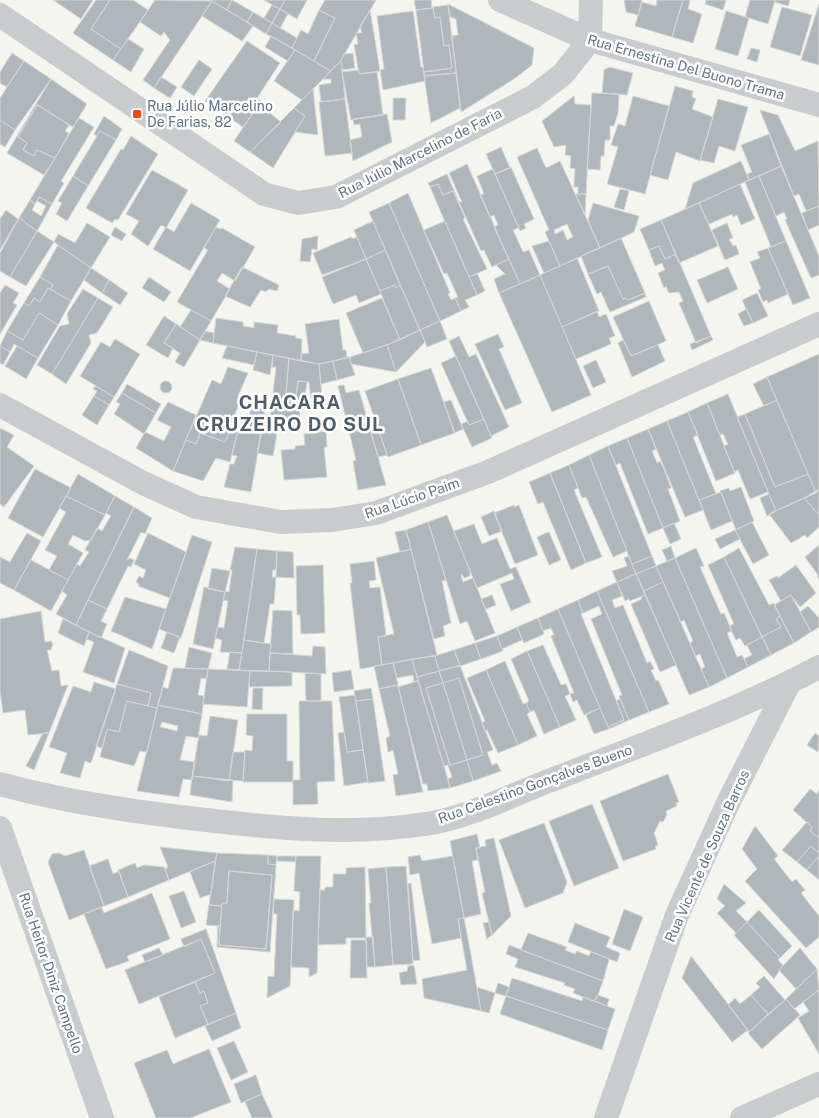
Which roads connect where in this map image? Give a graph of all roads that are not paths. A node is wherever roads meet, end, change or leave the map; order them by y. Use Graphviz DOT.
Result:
graph roads {
  1 [pos="500,0"];
  2 [pos="591,0"];
  3 [pos="0,15"];
  4 [pos="590,40"];
  5 [pos="819,105"];
  6 [pos="819,324"];
  7 [pos="0,405"];
  8 [pos="819,667"];
  9 [pos="789,683"];
  10 [pos="0,784"];
  11 [pos="0,828"];
  12 [pos="819,1084"];
  13 [pos="102,1118"];
  14 [pos="606,1118"];
  15 [pos="742,1118"];
  1 -- 4 [label="street, Rua Ernestina Del Buono Trama"];
  2 -- 4 [label="street"];
  3 -- 4 [label="street, Rua Júlio Marcelino de Faria"];
  4 -- 5 [label="street, Rua Ernestina Del Buono Trama"];
  6 -- 7 [label="street, Rua Lúcio Paim"];
  8 -- 9 [label="street, Rua Celestino Gonçalves Bueno"];
  9 -- 10 [label="street, Rua Celestino Gonçalves Bueno"];
  9 -- 14 [label="street, Rua Vicente de Souza Barros"];
  11 -- 13 [label="street, Rua Heitor Diniz Campello"];
  12 -- 15 [label="street"];
}
